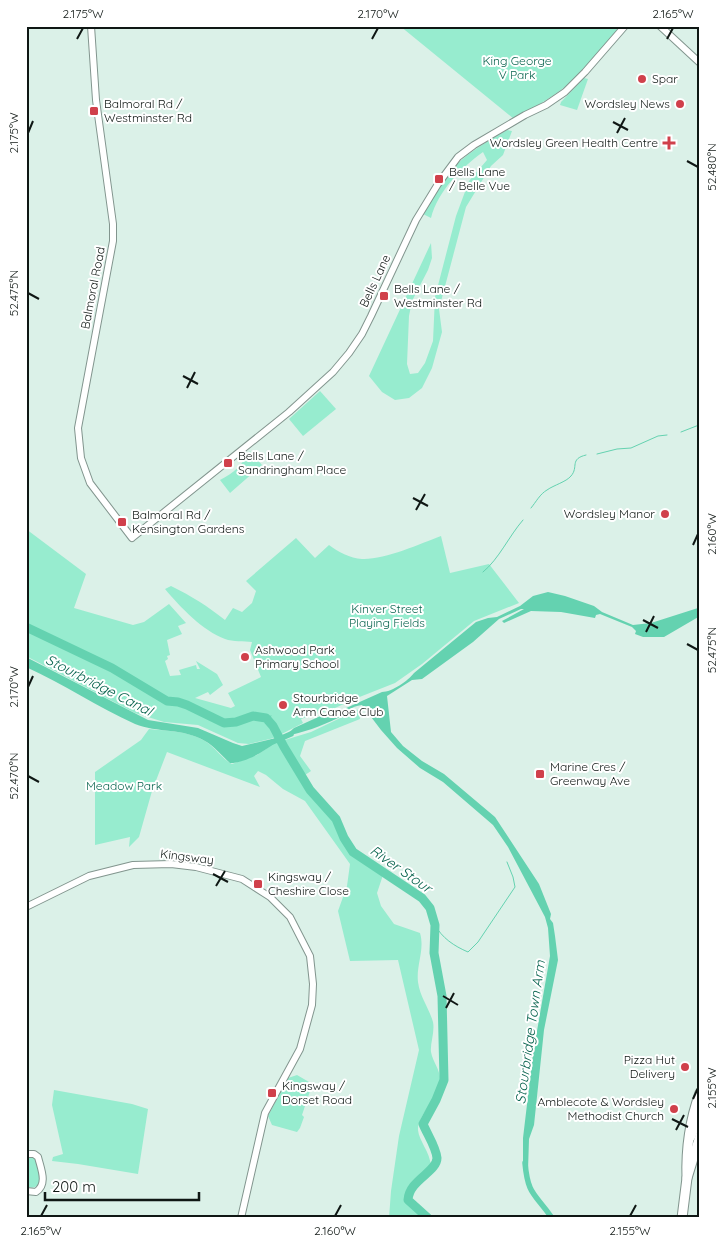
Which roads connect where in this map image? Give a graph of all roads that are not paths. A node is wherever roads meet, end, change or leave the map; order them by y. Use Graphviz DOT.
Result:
graph roads {
  1 [pos="91,26"];
  2 [pos="625,26"];
  3 [pos="660,26"];
  4 [pos="700,63"];
  5 [pos="132,538"];
  6 [pos="26,907"];
  7 [pos="700,1093"];
  8 [pos="700,1115"];
  9 [pos="700,1136"];
  10 [pos="689,1142"];
  11 [pos="26,1154"];
  12 [pos="687,1178"];
  13 [pos="26,1191"];
  14 [pos="241,1218"];
  15 [pos="682,1218"];
  1 -- 5 [label="street, Balmoral Road"];
  2 -- 5 [label="street, Bells Lane"];
  3 -- 4 [label="street"];
  6 -- 14 [label="street, Kingsway"];
  7 -- 10 [label="highway"];
  8 -- 10 [label="main road"];
  9 -- 12 [label="highway"];
  10 -- 12 [label="highway"];
  11 -- 13 [label="street"];
  12 -- 15 [label="highway"];
}
